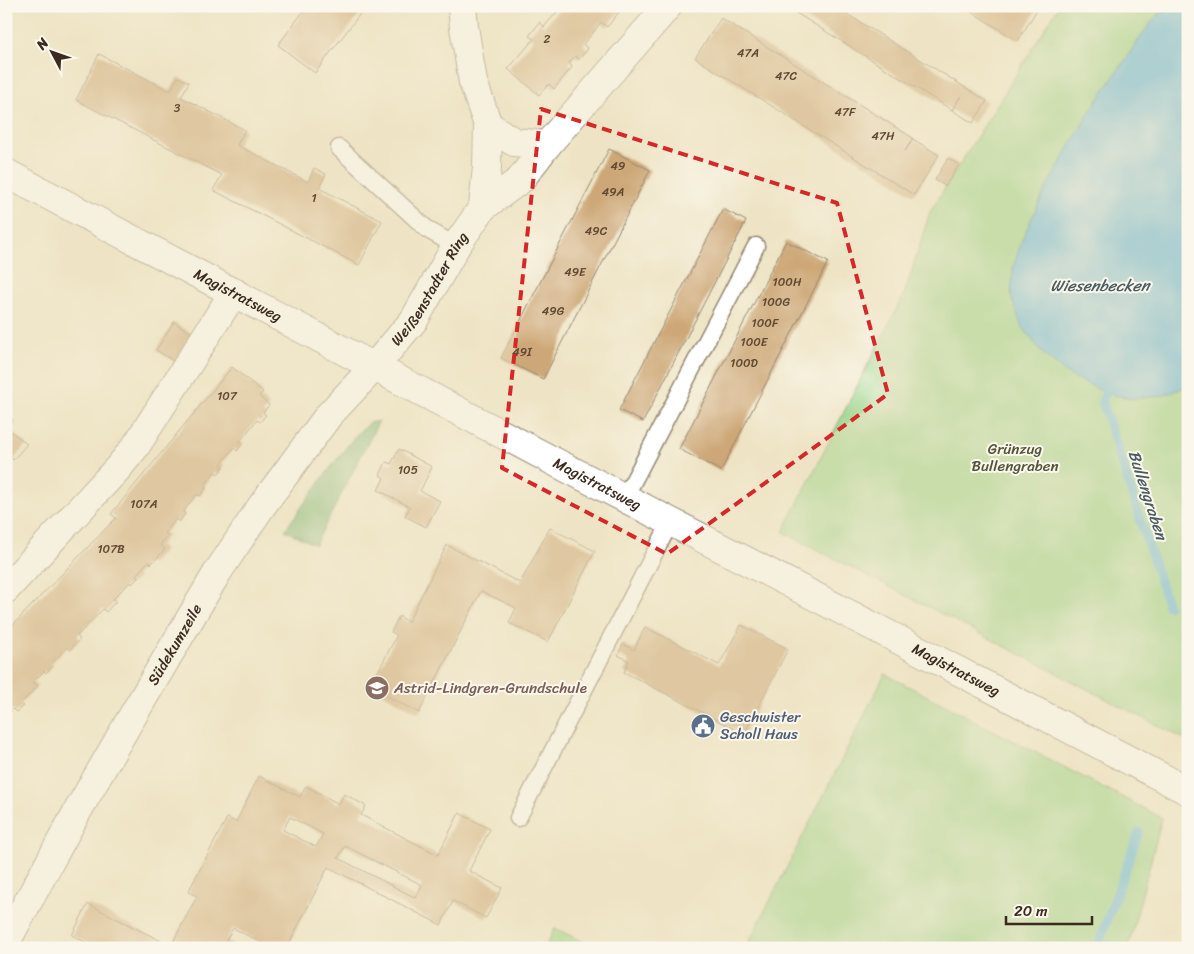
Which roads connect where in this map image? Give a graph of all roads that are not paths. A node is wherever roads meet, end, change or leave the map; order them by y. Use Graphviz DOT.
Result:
graph roads {
  1 [pos="462,6"];
  2 [pos="668,6"];
  3 [pos="488,125"];
  4 [pos="547,145"];
  5 [pos="339,148"];
  6 [pos="6,173"];
  7 [pos="483,207"];
  8 [pos="456,246"];
  9 [pos="756,246"];
  10 [pos="234,292"];
  11 [pos="374,366"];
  12 [pos="625,497"];
  13 [pos="671,522"];
  14 [pos="6,589"];
  15 [pos="1186,787"];
  16 [pos="518,818"];
  17 [pos="6,942"];
  1 -- 3 [label="street, Weißenstadter Ring"];
  2 -- 4 [label="street, Weißenstadter Ring"];
  3 -- 4 [label="street"];
  3 -- 7 [label="street, Weißenstadter Ring"];
  4 -- 7 [label="street, Weißenstadter Ring"];
  5 -- 8 [label="lane"];
  6 -- 10 [label="street, Magistratsweg"];
  7 -- 8 [label="street, Weißenstadter Ring"];
  8 -- 11 [label="street, Weißenstadter Ring"];
  9 -- 12 [label="lane"];
  10 -- 11 [label="street, Magistratsweg"];
  10 -- 14 [label="street"];
  11 -- 12 [label="street, Magistratsweg"];
  11 -- 17 [label="street, Südekumzeile"];
  12 -- 13 [label="street, Magistratsweg"];
  13 -- 15 [label="street, Magistratsweg"];
  13 -- 16 [label="lane"];
}
